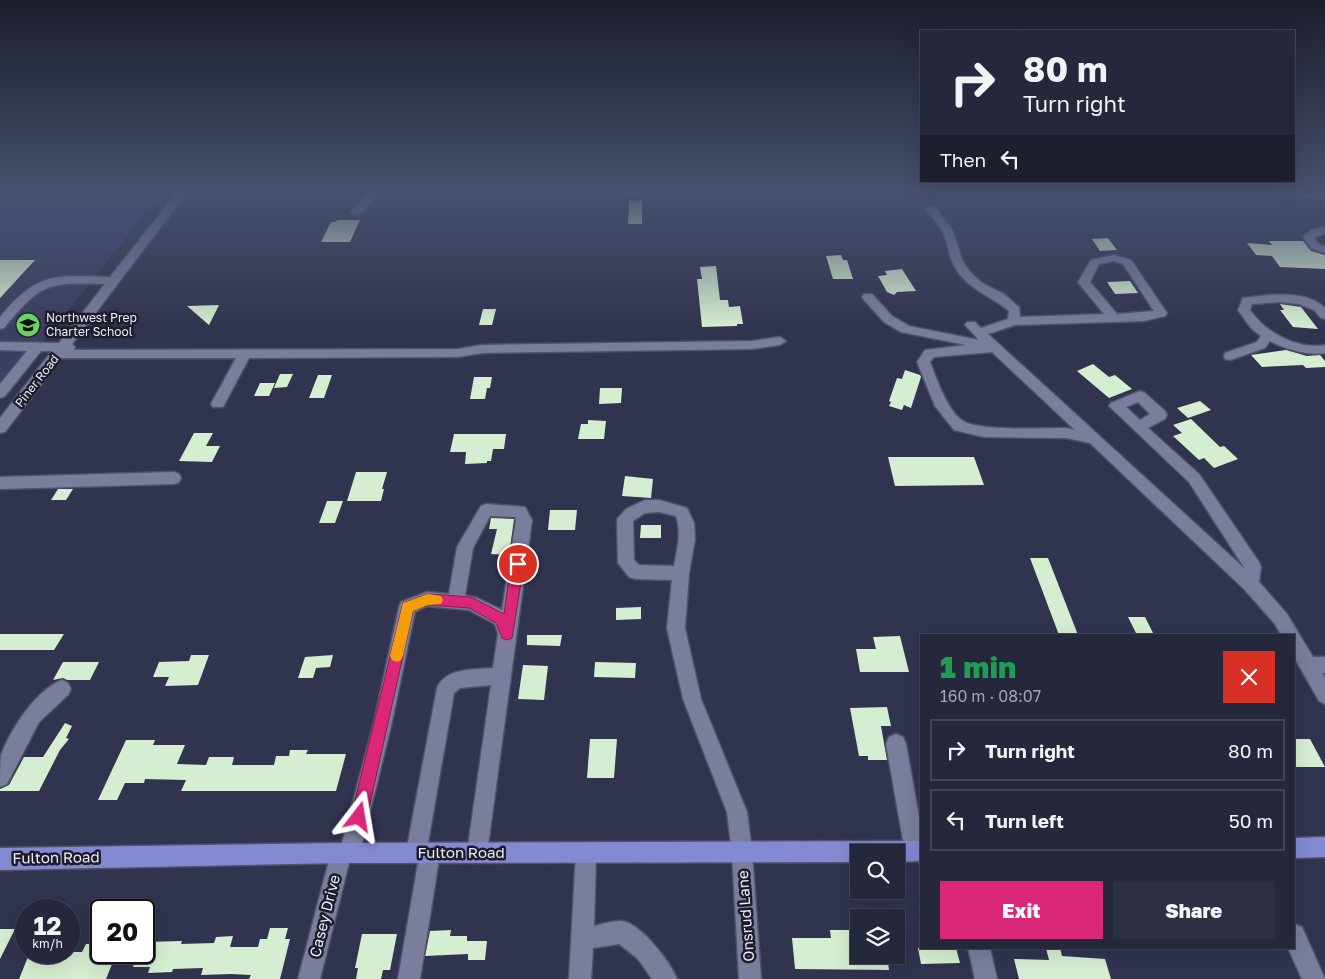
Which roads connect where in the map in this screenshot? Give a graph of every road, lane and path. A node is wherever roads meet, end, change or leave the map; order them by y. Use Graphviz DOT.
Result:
graph roads {
  1 [pos="148,237"];
  2 [pos="950,237"];
  3 [pos="1308,237"];
  4 [pos="1325,250"];
  5 [pos="114,281"];
  6 [pos="868,297"];
  7 [pos="1323,308"];
  8 [pos="1114,318"];
  9 [pos="1014,321"];
  10 [pos="0,324"];
  11 [pos="1267,336"];
  12 [pos="780,341"];
  13 [pos="0,346"];
  14 [pos="37,347"];
  15 [pos="995,347"];
  16 [pos="482,349"];
  17 [pos="1325,349"];
  18 [pos="60,351"];
  19 [pos="245,354"];
  20 [pos="1230,356"];
  21 [pos="0,393"];
  22 [pos="218,404"];
  23 [pos="1138,427"];
  24 [pos="0,428"];
  25 [pos="1095,440"];
  26 [pos="174,478"];
  27 [pos="0,483"];
  28 [pos="681,573"];
  29 [pos="1250,584"];
  30 [pos="456,602"];
  31 [pos="507,634"];
  32 [pos="1289,634"];
  33 [pos="1295,642"];
  34 [pos="1316,665"];
  35 [pos="501,676"];
  36 [pos="62,689"];
  37 [pos="1325,695"];
  38 [pos="896,744"];
  39 [pos="0,777"];
  40 [pos="1325,847"];
  41 [pos="1295,848"];
  42 [pos="918,851"];
  43 [pos="742,852"];
  44 [pos="345,853"];
  45 [pos="423,853"];
  46 [pos="477,853"];
  47 [pos="586,853"];
  48 [pos="0,859"];
  49 [pos="1295,937"];
  50 [pos="582,939"];
  51 [pos="979,949"];
  52 [pos="309,979"];
  53 [pos="409,979"];
  54 [pos="580,979"];
  55 [pos="666,979"];
  56 [pos="750,979"];
  57 [pos="986,979"];
  58 [pos="1314,979"];
  1 -- 5 [label="street, Piner Road"];
  2 -- 9 [label="street"];
  3 -- 4 [label="street"];
  5 -- 10 [label="street"];
  5 -- 18 [label="street, Piner Road"];
  6 -- 15 [label="street"];
  7 -- 11 [label="street"];
  8 -- 8 [label="street"];
  8 -- 9 [label="street"];
  9 -- 15 [label="street"];
  11 -- 17 [label="street"];
  11 -- 20 [label="street"];
  12 -- 16 [label="street"];
  13 -- 14 [label="street"];
  14 -- 18 [label="street"];
  14 -- 21 [label="street"];
  15 -- 25 [label="street"];
  15 -- 25 [label="street"];
  16 -- 18 [label="street"];
  16 -- 19 [label="street"];
  18 -- 19 [label="street"];
  18 -- 24 [label="street, Piner Road"];
  19 -- 22 [label="street"];
  23 -- 29 [label="street"];
  25 -- 29 [label="street"];
  26 -- 27 [label="street"];
  28 -- 28 [label="street"];
  28 -- 43 [label="street, Onsrud Lane"];
  29 -- 32 [label="street"];
  30 -- 31 [label="street"];
  30 -- 31 [label="street"];
  30 -- 44 [label="street, Casey Drive"];
  31 -- 35 [label="street"];
  33 -- 34 [label="street"];
  34 -- 37 [label="street"];
  35 -- 45 [label="street"];
  35 -- 46 [label="street"];
  36 -- 39 [label="street"];
  38 -- 42 [label="street"];
  40 -- 41 [label="main road"];
  42 -- 43 [label="main road, Fulton Road"];
  43 -- 47 [label="main road, Fulton Road"];
  43 -- 56 [label="street, Onsrud Lane"];
  44 -- 45 [label="main road, Fulton Road"];
  44 -- 48 [label="main road, Fulton Road"];
  44 -- 52 [label="street, Casey Drive"];
  45 -- 46 [label="main road, Fulton Road"];
  45 -- 53 [label="street"];
  46 -- 47 [label="main road, Fulton Road"];
  47 -- 50 [label="street"];
  49 -- 58 [label="street"];
  50 -- 54 [label="street"];
  50 -- 55 [label="street"];
  51 -- 57 [label="street"];
}
